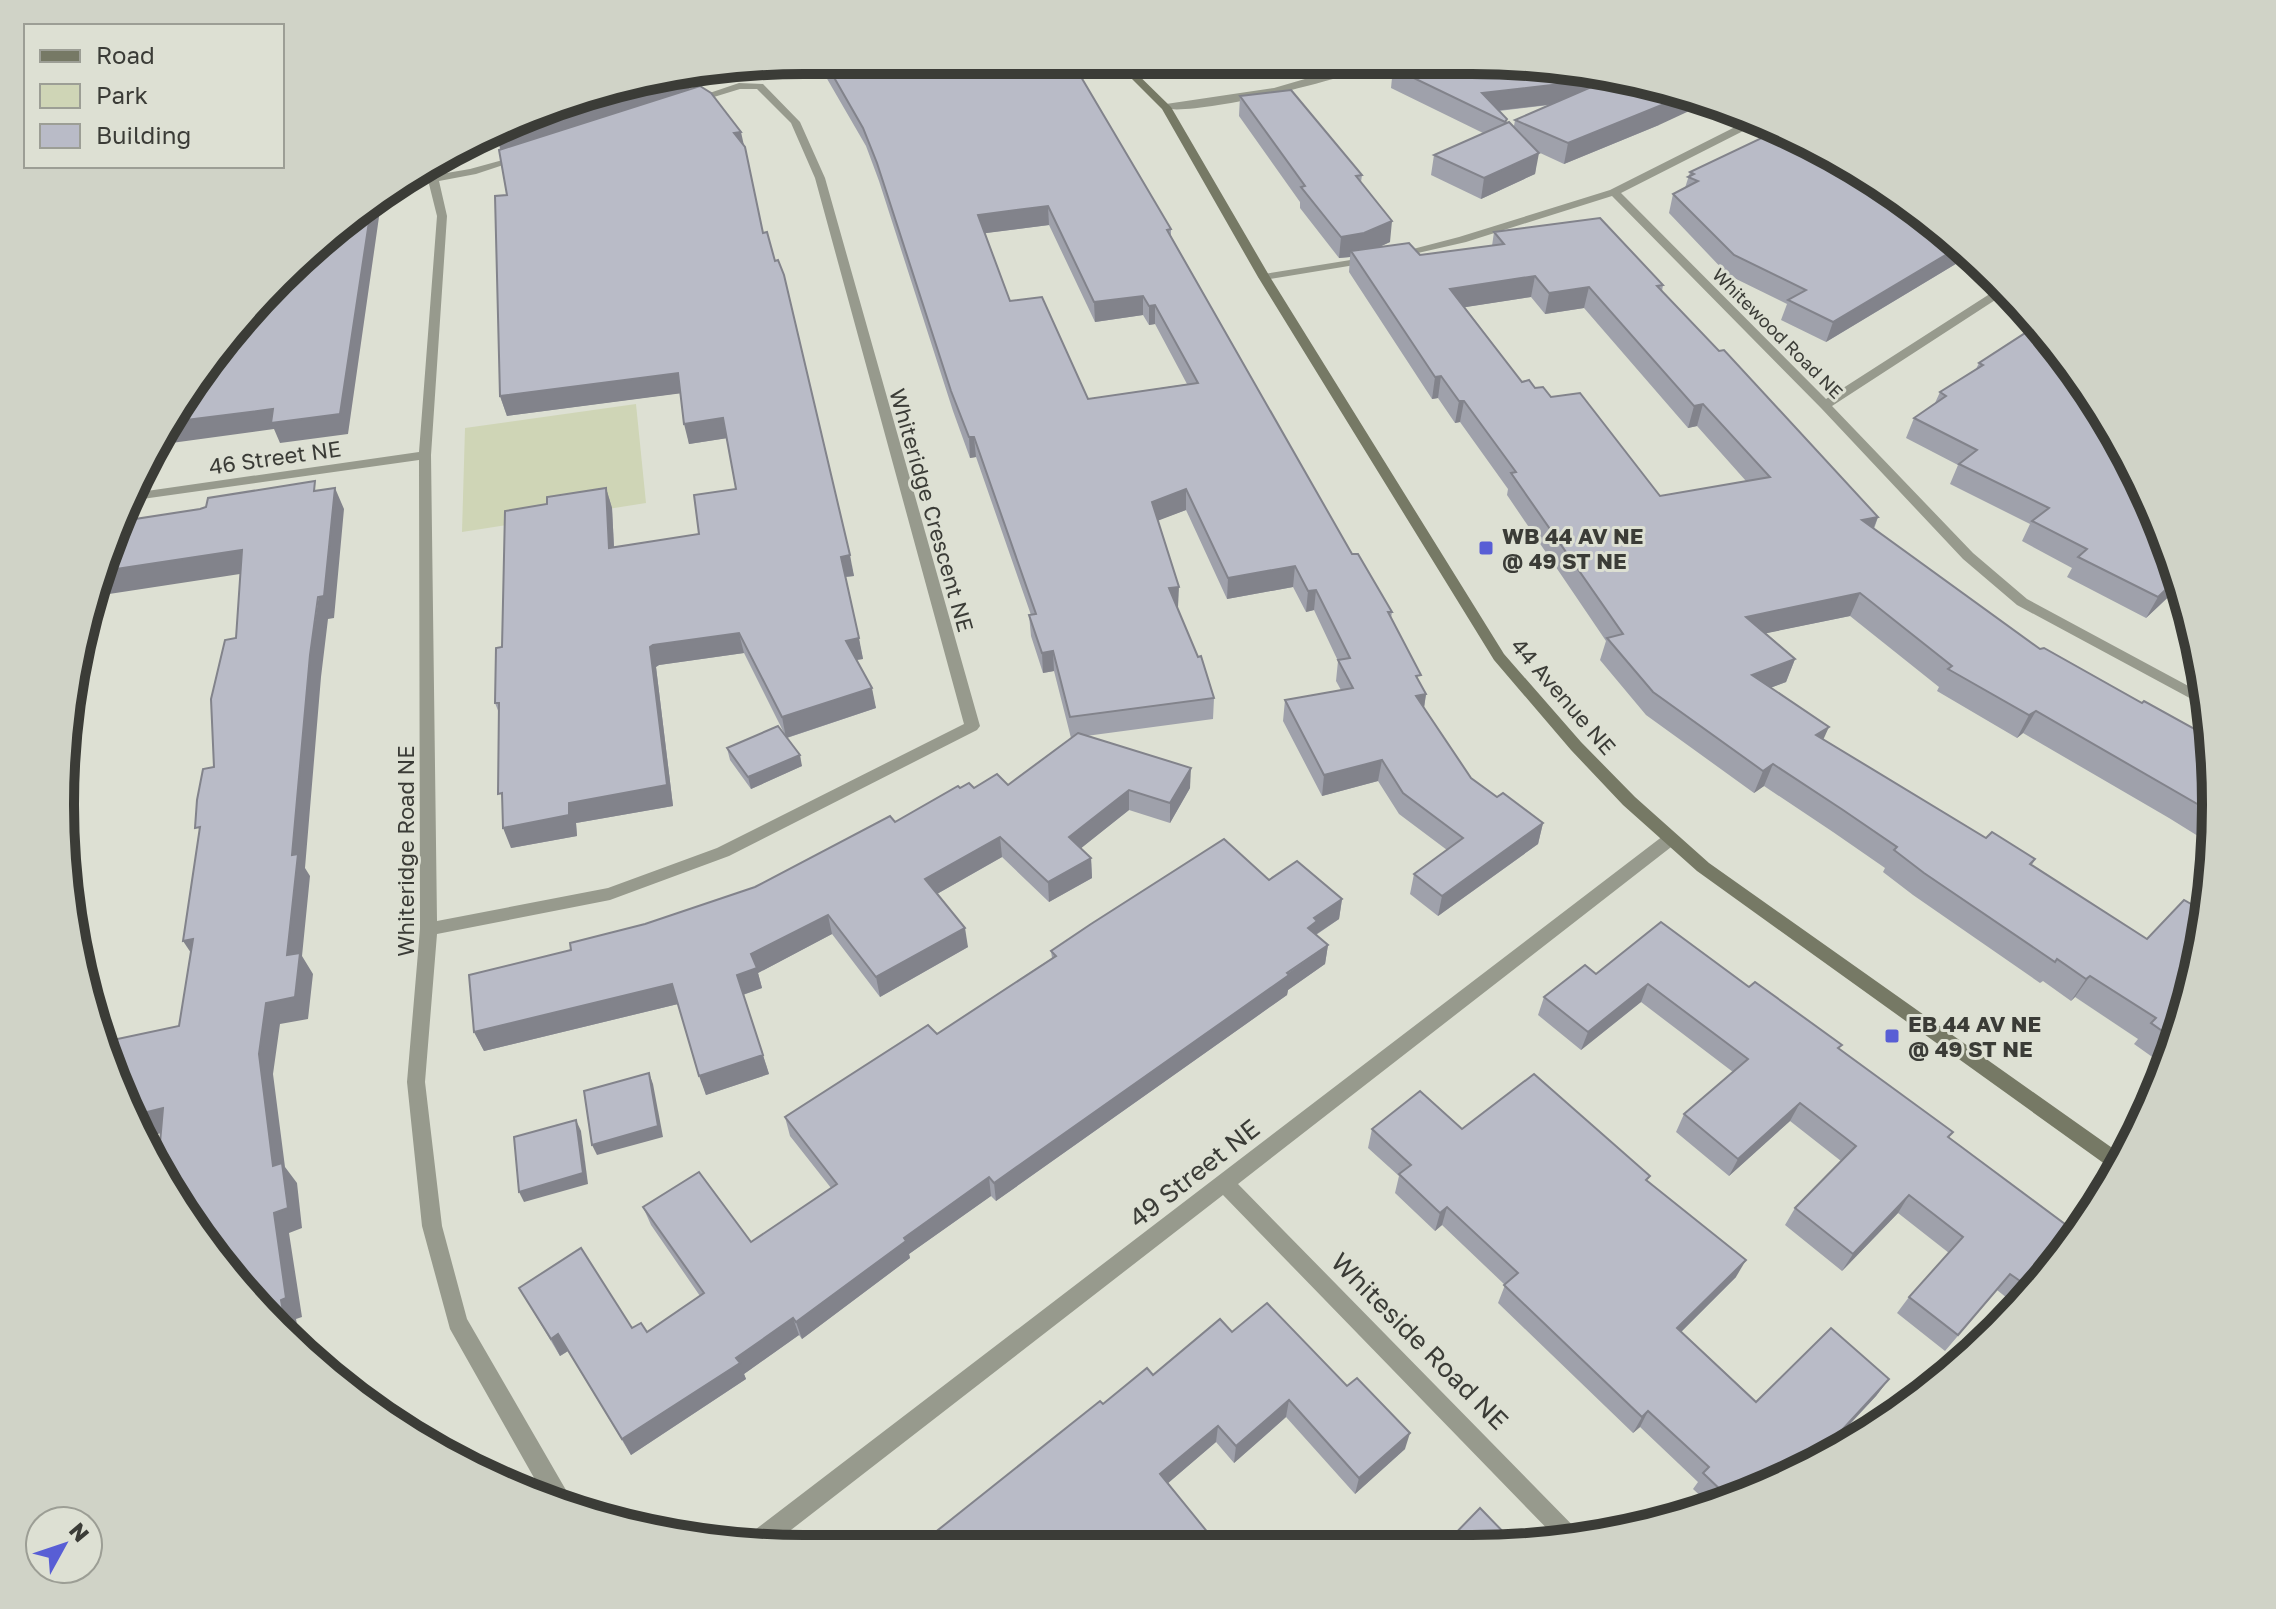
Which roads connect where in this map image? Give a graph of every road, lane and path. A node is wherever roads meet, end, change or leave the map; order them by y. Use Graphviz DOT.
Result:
graph roads {
  1 [pos="1132,74"];
  2 [pos="1343,74"];
  3 [pos="682,104"];
  4 [pos="1166,107"];
  5 [pos="1743,127"];
  6 [pos="541,150"];
  7 [pos="436,174"];
  8 [pos="430,178"];
  9 [pos="1614,192"];
  10 [pos="1264,277"];
  11 [pos="1995,295"];
  12 [pos="1825,405"];
  13 [pos="425,455"];
  14 [pos="143,495"];
  15 [pos="2193,691"];
  16 [pos="2190,694"];
  17 [pos="2194,696"];
  18 [pos="1669,840"];
  19 [pos="429,929"];
  20 [pos="2110,1158"];
  21 [pos="1224,1183"];
  22 [pos="553,1490"];
  23 [pos="1564,1529"];
  24 [pos="769,1533"];
  1 -- 4 [label="street, 44 Avenue NE"];
  2 -- 4 [label="street"];
  3 -- 19 [label="street, Whiteridge Crescent NE"];
  4 -- 10 [label="street, 44 Avenue NE"];
  5 -- 9 [label="street"];
  6 -- 7 [label="street"];
  8 -- 13 [label="street, Whiteridge Road NE"];
  9 -- 10 [label="street"];
  9 -- 12 [label="street, Whitewood Road NE"];
  10 -- 18 [label="street, 44 Avenue NE"];
  11 -- 12 [label="street"];
  12 -- 16 [label="street, Whitewood Road NE"];
  13 -- 14 [label="street, 46 Street NE"];
  13 -- 19 [label="street, Whiteridge Road NE"];
  15 -- 16 [label="street"];
  16 -- 17 [label="street, Whitewood Road NE"];
  18 -- 20 [label="street, 44 Avenue NE"];
  18 -- 21 [label="street, 49 Street NE"];
  19 -- 22 [label="street, Whiteridge Road NE"];
  21 -- 23 [label="street, Whiteside Road NE"];
  21 -- 24 [label="street, 49 Street NE"];
}
